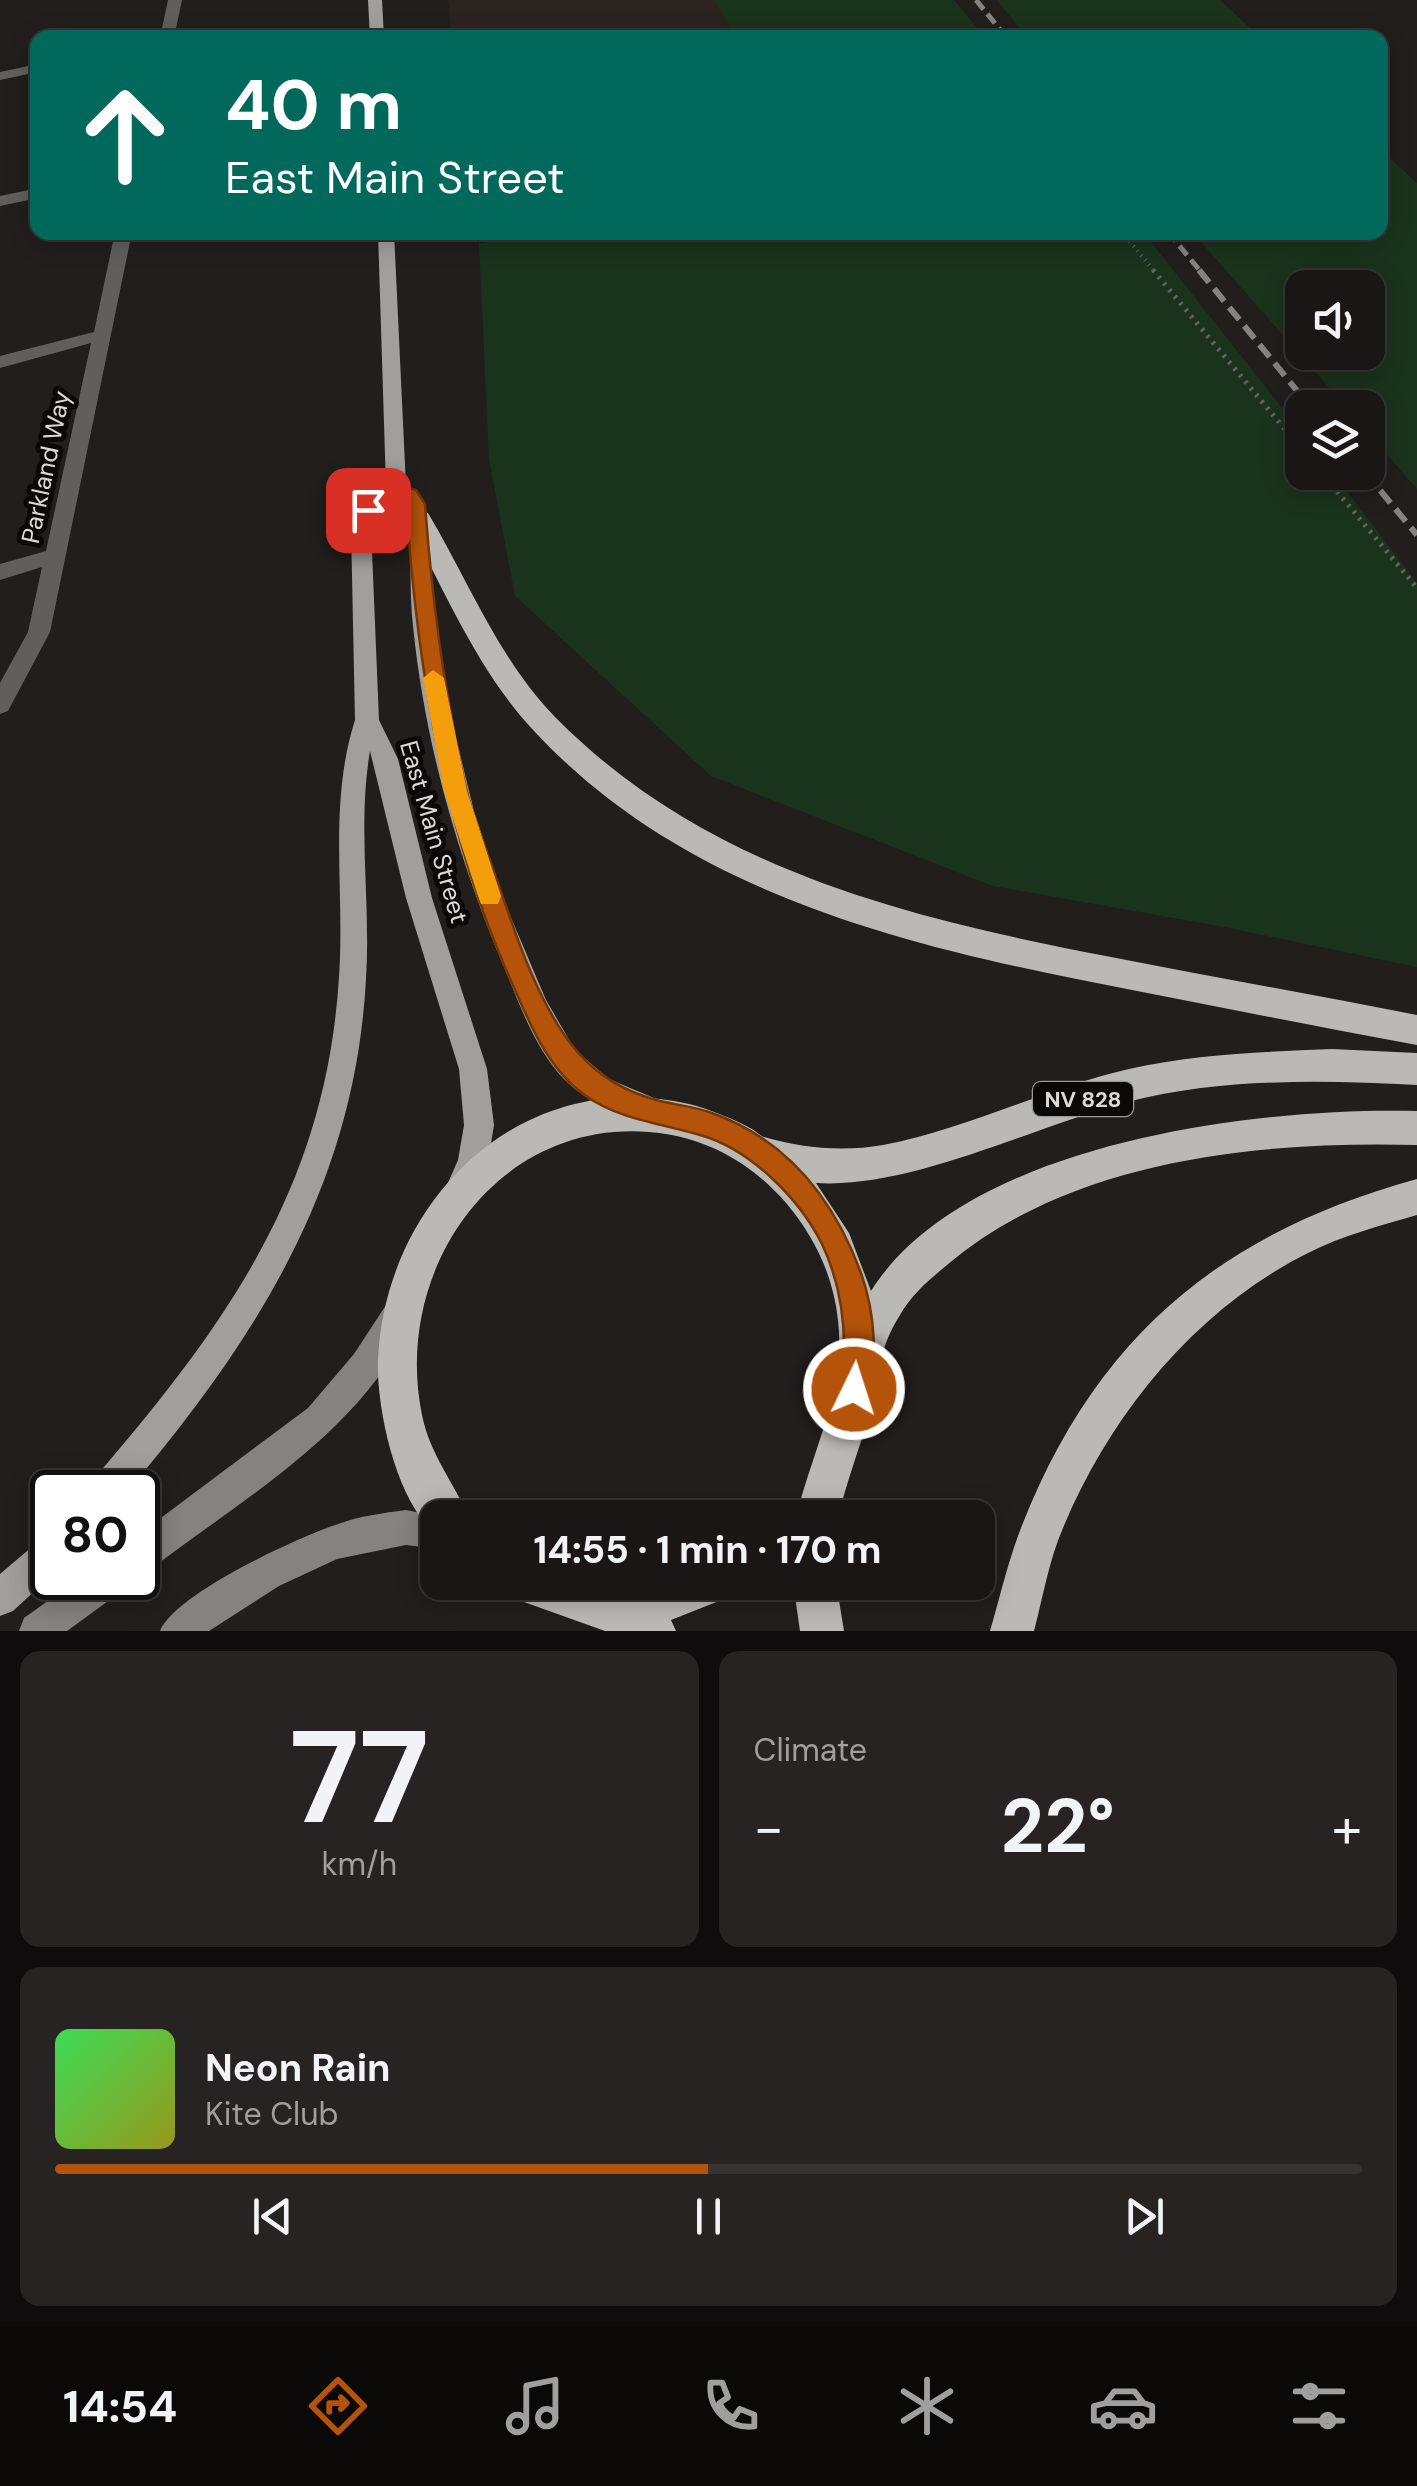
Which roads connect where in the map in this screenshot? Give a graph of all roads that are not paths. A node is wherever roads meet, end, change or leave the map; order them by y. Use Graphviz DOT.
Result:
graph roads {
  1 [pos="174,0"];
  2 [pos="375,0"];
  3 [pos="168,30"];
  4 [pos="377,30"];
  5 [pos="30,70"];
  6 [pos="0,76"];
  7 [pos="30,195"];
  8 [pos="0,202"];
  9 [pos="122,240"];
  10 [pos="386,240"];
  11 [pos="102,335"];
  12 [pos="0,362"];
  13 [pos="396,490"];
  14 [pos="419,519"];
  15 [pos="56,555"];
  16 [pos="0,572"];
  17 [pos="0,705"];
  18 [pos="367,720"];
  19 [pos="1417,1030"];
  20 [pos="1417,1068"];
  21 [pos="656,1112"];
  22 [pos="1417,1128"];
  23 [pos="757,1150"];
  24 [pos="1417,1197"];
  25 [pos="455,1199"];
  26 [pos="402,1309"];
  27 [pos="859,1356"];
  28 [pos="124,1470"];
  29 [pos="433,1500"];
  30 [pos="821,1500"];
  31 [pos="420,1530"];
  32 [pos="160,1540"];
  33 [pos="30,1571"];
  34 [pos="0,1598"];
  35 [pos="80,1600"];
  36 [pos="582,1600"];
  37 [pos="667,1600"];
  38 [pos="817,1600"];
  39 [pos="595,1604"];
  40 [pos="38,1631"];
  41 [pos="178,1631"];
  42 [pos="654,1631"];
  43 [pos="822,1631"];
  44 [pos="1012,1631"];
  1 -- 3 [label="street"];
  2 -- 4 [label="main road"];
  5 -- 6 [label="street"];
  7 -- 8 [label="street"];
  9 -- 11 [label="street, Parkland Way"];
  10 -- 13 [label="main road"];
  11 -- 12 [label="street"];
  11 -- 15 [label="street, Parkland Way"];
  13 -- 14 [label="main road"];
  13 -- 18 [label="main road, East Main Street"];
  14 -- 19 [label="highway"];
  14 -- 21 [label="main road, East Main Street"];
  15 -- 16 [label="street"];
  15 -- 17 [label="street, Parkland Way"];
  18 -- 25 [label="main road, East Main Street"];
  18 -- 28 [label="main road"];
  20 -- 23 [label="highway, NV 828"];
  21 -- 23 [label="highway"];
  21 -- 25 [label="highway"];
  22 -- 27 [label="highway"];
  23 -- 27 [label="highway"];
  24 -- 44 [label="highway"];
  25 -- 26 [label="highway"];
  26 -- 29 [label="highway"];
  26 -- 32 [label="main road"];
  27 -- 30 [label="highway"];
  31 -- 41 [label="main road"];
  33 -- 34 [label="main road"];
  35 -- 40 [label="main road"];
  36 -- 39 [label="highway"];
  37 -- 39 [label="highway"];
  38 -- 43 [label="highway"];
  39 -- 42 [label="highway"];
}
